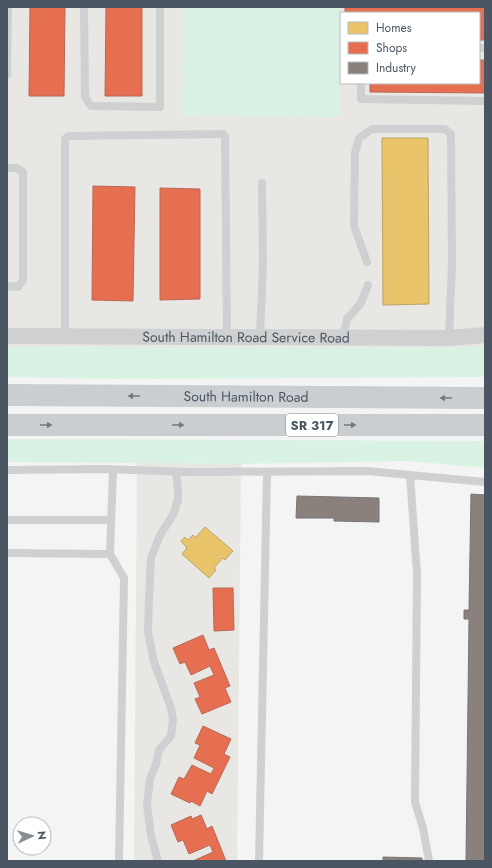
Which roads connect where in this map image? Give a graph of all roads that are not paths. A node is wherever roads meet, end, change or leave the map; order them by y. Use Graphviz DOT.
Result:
graph roads {
  1 [pos="8,7"];
  2 [pos="84,7"];
  3 [pos="160,7"];
  4 [pos="7,75"];
  5 [pos="361,84"];
  6 [pos="485,101"];
  7 [pos="7,168"];
  8 [pos="262,183"];
  9 [pos="367,262"];
  10 [pos="368,285"];
  11 [pos="7,286"];
  12 [pos="485,335"];
  13 [pos="7,336"];
  14 [pos="65,336"];
  15 [pos="227,338"];
  16 [pos="260,338"];
  17 [pos="343,338"];
  18 [pos="449,338"];
  19 [pos="7,395"];
  20 [pos="485,398"];
  21 [pos="7,425"];
  22 [pos="485,425"];
  23 [pos="7,470"];
  24 [pos="113,470"];
  25 [pos="176,472"];
  26 [pos="267,472"];
  27 [pos="410,475"];
  28 [pos="485,482"];
  29 [pos="7,520"];
  30 [pos="111,520"];
  31 [pos="7,553"];
  32 [pos="110,554"];
  33 [pos="119,861"];
  34 [pos="158,861"];
  35 [pos="259,861"];
  36 [pos="429,861"];
  1 -- 4 [label="lane"];
  2 -- 3 [label="lane"];
  5 -- 6 [label="lane"];
  7 -- 11 [label="lane"];
  8 -- 16 [label="lane"];
  9 -- 18 [label="lane"];
  10 -- 17 [label="lane"];
  12 -- 18 [label="street, South Hamilton Road Service Road"];
  13 -- 14 [label="street, South Hamilton Road Service Road"];
  14 -- 15 [label="street, South Hamilton Road Service Road"];
  14 -- 15 [label="lane"];
  15 -- 16 [label="street, South Hamilton Road Service Road"];
  16 -- 17 [label="street, South Hamilton Road Service Road"];
  17 -- 18 [label="street, South Hamilton Road Service Road"];
  20 -- 19 [label="main road, South Hamilton Road / SR 317, one-way"];
  21 -- 22 [label="main road, South Hamilton Road / SR 317, one-way"];
  23 -- 24 [label="lane"];
  24 -- 25 [label="lane"];
  24 -- 30 [label="lane"];
  25 -- 26 [label="lane"];
  25 -- 34 [label="lane"];
  26 -- 27 [label="lane"];
  26 -- 35 [label="lane"];
  27 -- 28 [label="lane"];
  27 -- 36 [label="lane"];
  29 -- 30 [label="lane"];
  30 -- 32 [label="lane"];
  31 -- 32 [label="lane"];
  32 -- 33 [label="lane"];
}
